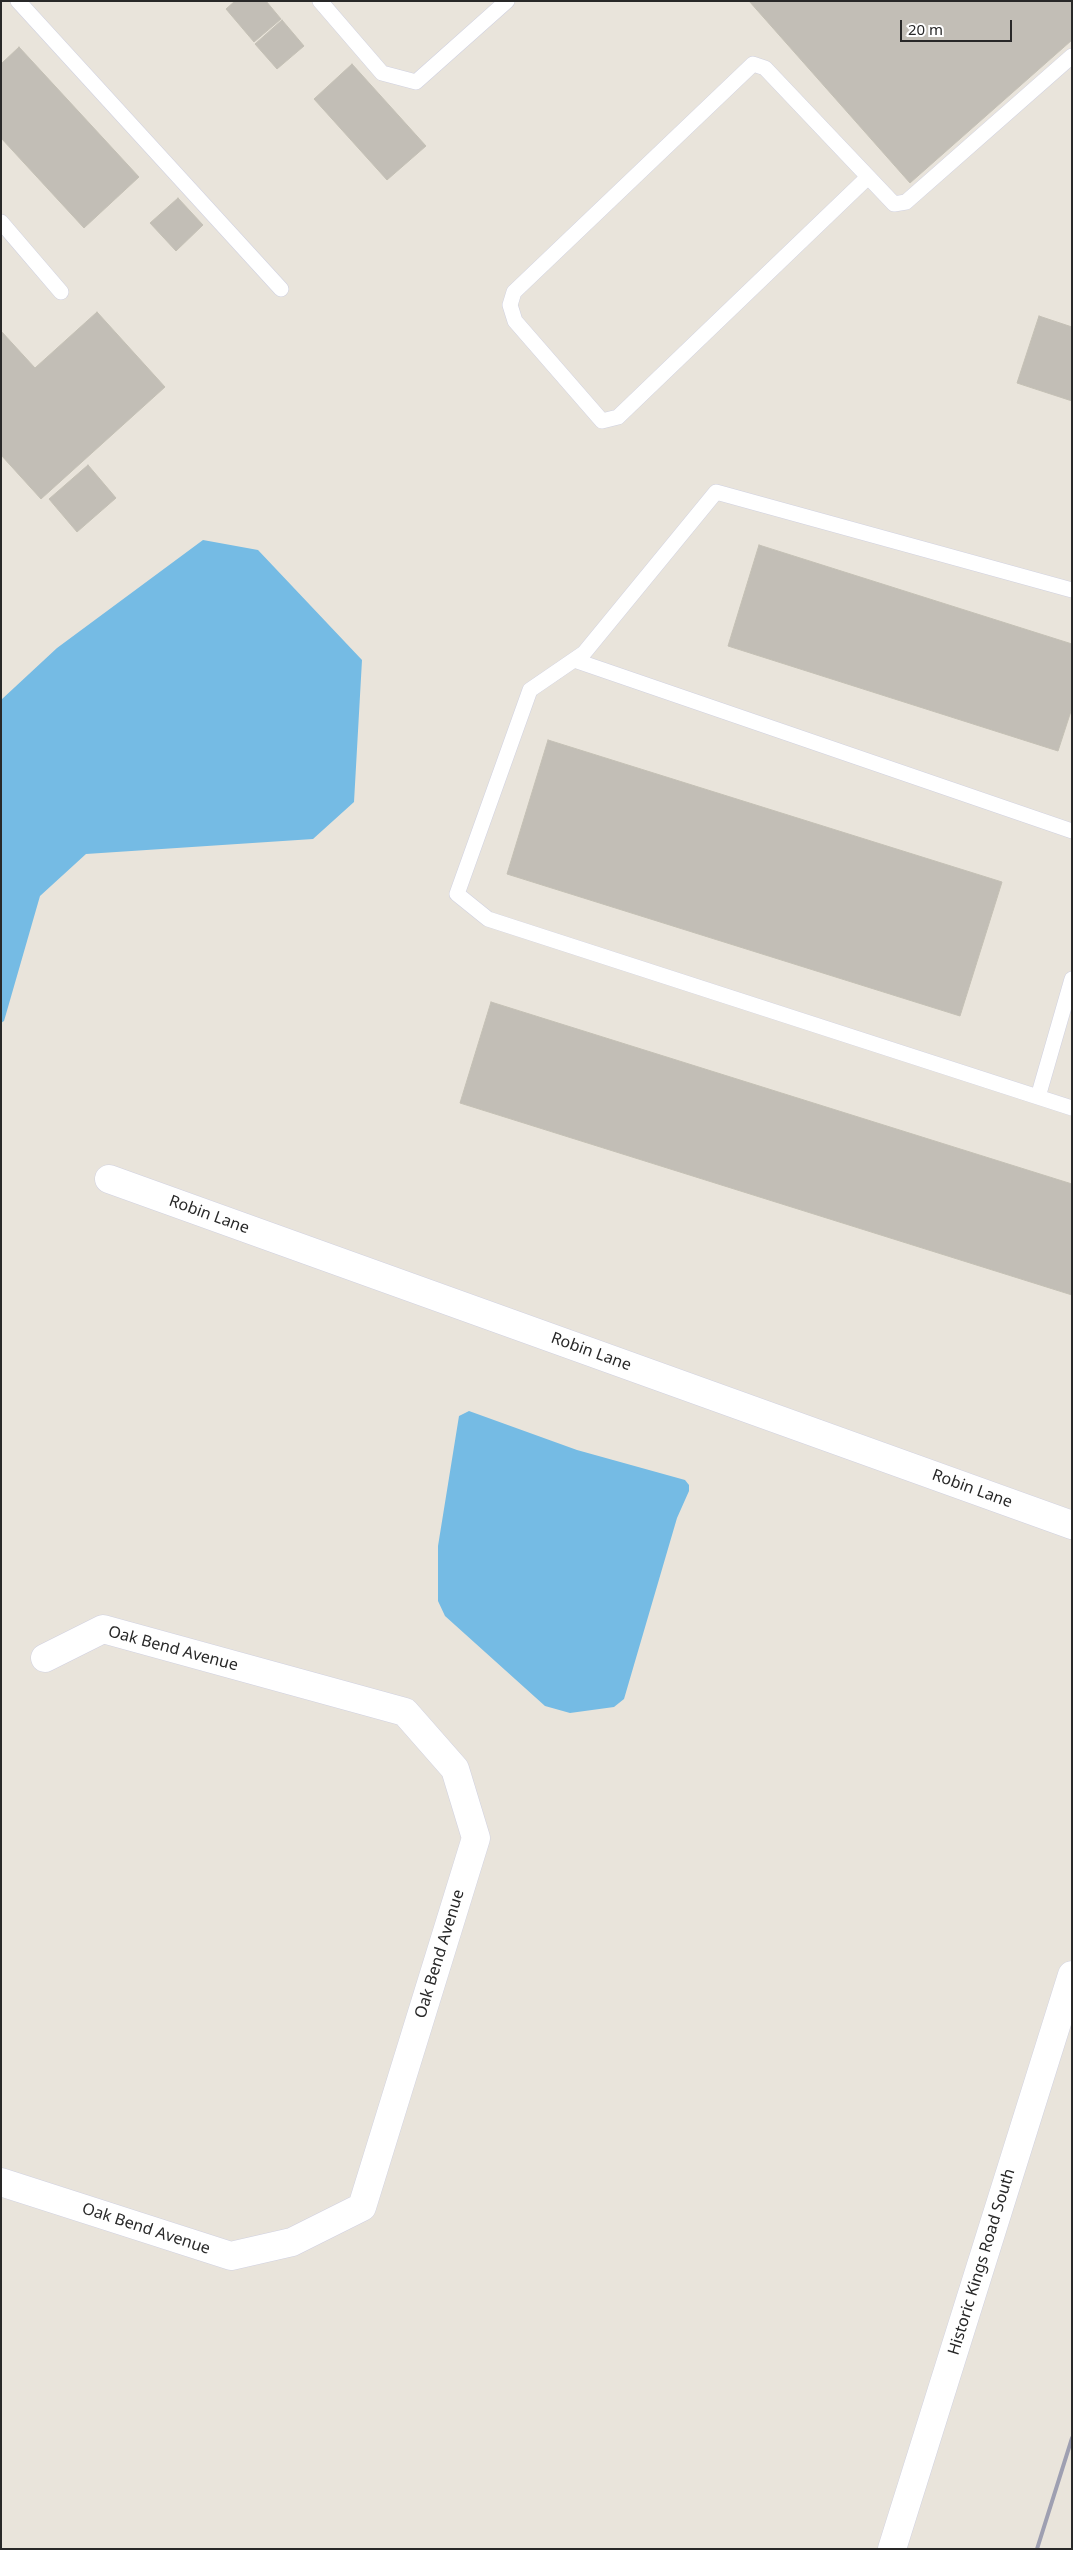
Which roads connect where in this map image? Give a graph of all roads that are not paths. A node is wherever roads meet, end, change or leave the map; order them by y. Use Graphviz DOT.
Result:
graph roads {
  1 [pos="18,1"];
  2 [pos="320,1"];
  3 [pos="507,1"];
  4 [pos="1072,56"];
  5 [pos="868,177"];
  6 [pos="1,222"];
  7 [pos="282,290"];
  8 [pos="61,292"];
  9 [pos="1072,590"];
  10 [pos="574,660"];
  11 [pos="1072,831"];
  12 [pos="1072,979"];
  13 [pos="1038,1097"];
  14 [pos="1072,1108"];
  15 [pos="109,1179"];
  16 [pos="1072,1525"];
  17 [pos="45,1658"];
  18 [pos="1072,1975"];
  19 [pos="1,2182"];
  20 [pos="892,2549"];
  1 -- 7 [label="lane"];
  2 -- 3 [label="lane"];
  4 -- 5 [label="lane"];
  5 -- 5 [label="lane"];
  6 -- 8 [label="lane"];
  9 -- 10 [label="lane"];
  10 -- 11 [label="lane"];
  10 -- 13 [label="lane"];
  12 -- 13 [label="lane"];
  13 -- 14 [label="lane"];
  15 -- 16 [label="street, Robin Lane"];
  17 -- 19 [label="street, Oak Bend Avenue"];
  18 -- 20 [label="street, Historic Kings Road South"];
}
